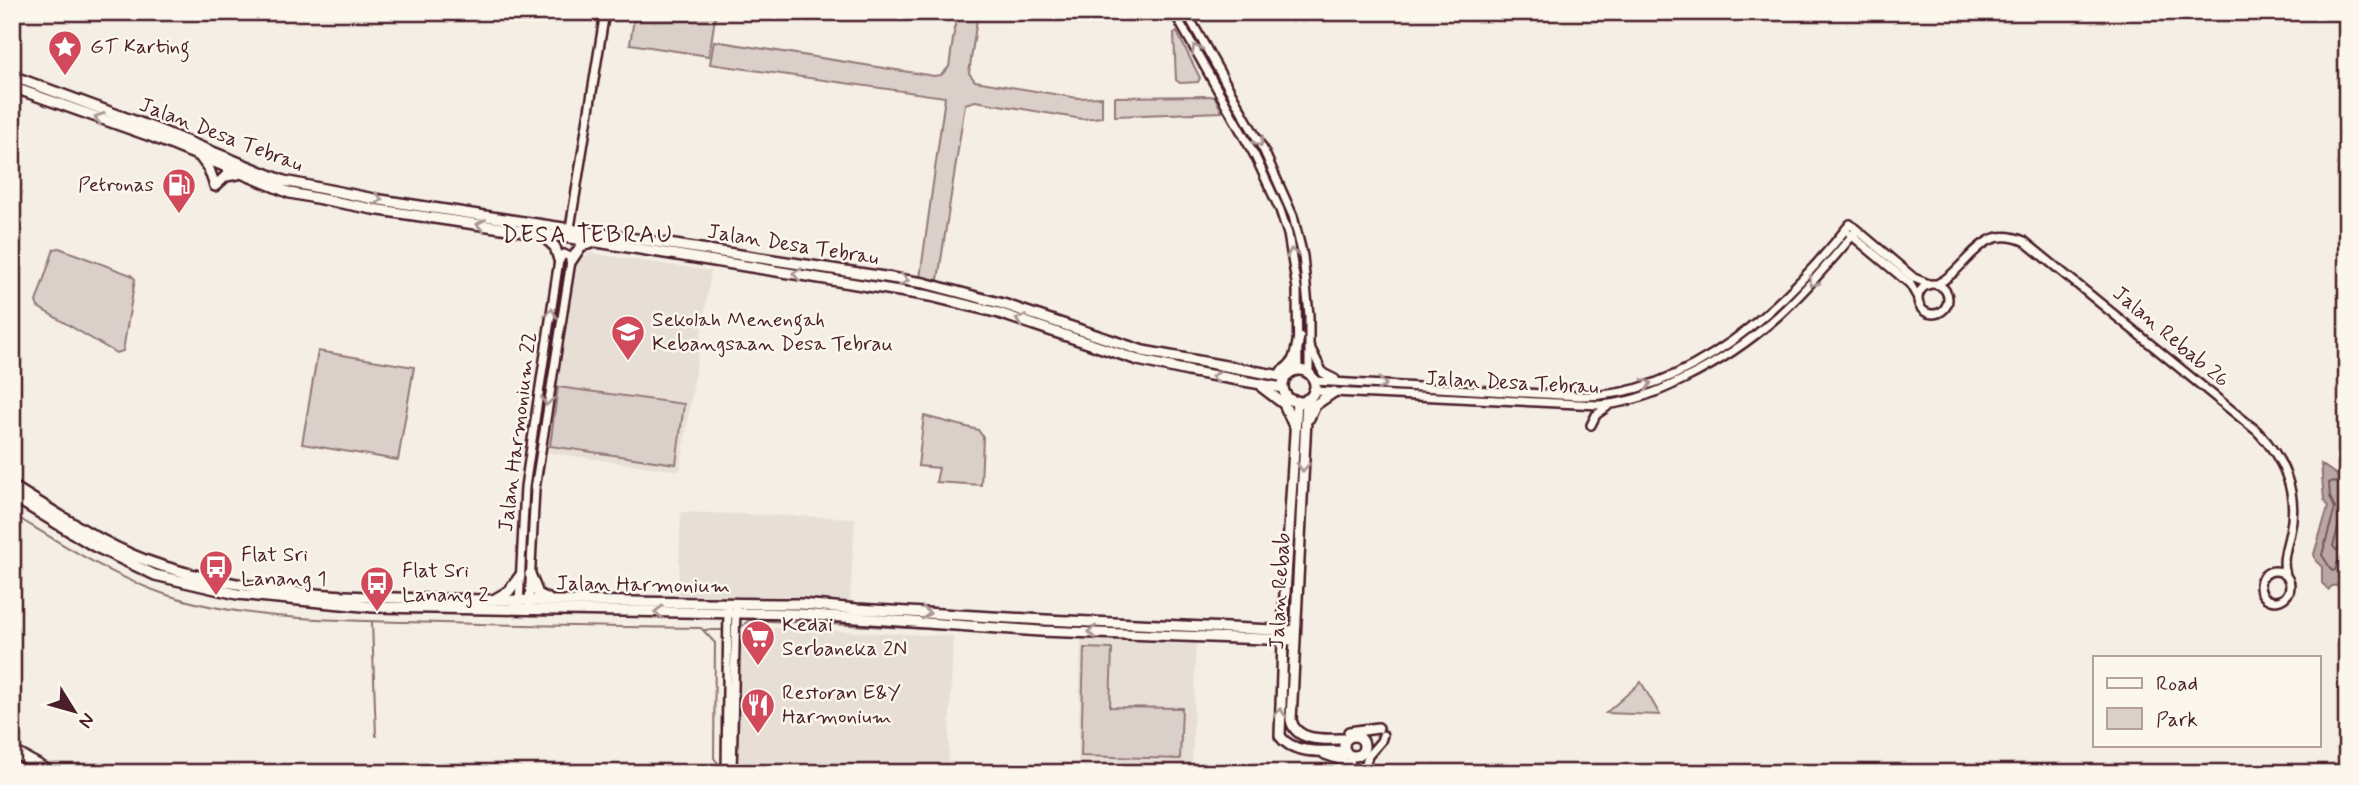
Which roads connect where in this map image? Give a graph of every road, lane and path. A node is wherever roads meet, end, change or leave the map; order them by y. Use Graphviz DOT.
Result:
graph roads {
  1 [pos="605,12"];
  2 [pos="1174,12"];
  3 [pos="1186,12"];
  4 [pos="12,76"];
  5 [pos="12,87"];
  6 [pos="199,157"];
  7 [pos="240,173"];
  8 [pos="570,229"];
  9 [pos="1851,230"];
  10 [pos="541,234"];
  11 [pos="597,242"];
  12 [pos="1864,246"];
  13 [pos="1838,252"];
  14 [pos="559,260"];
  15 [pos="570,261"];
  16 [pos="1958,269"];
  17 [pos="1933,284"];
  18 [pos="1946,292"];
  19 [pos="1918,298"];
  20 [pos="1299,337"];
  21 [pos="1309,341"];
  22 [pos="1298,370"];
  23 [pos="1274,373"];
  24 [pos="1286,377"];
  25 [pos="1342,381"];
  26 [pos="1256,384"];
  27 [pos="1311,386"];
  28 [pos="1283,388"];
  29 [pos="1334,392"];
  30 [pos="1297,401"];
  31 [pos="1611,405"];
  32 [pos="1591,425"];
  33 [pos="1300,430"];
  34 [pos="12,486"];
  35 [pos="12,496"];
  36 [pos="2286,547"];
  37 [pos="2273,570"];
  38 [pos="530,574"];
  39 [pos="2286,575"];
  40 [pos="520,576"];
  41 [pos="494,600"];
  42 [pos="551,600"];
  43 [pos="524,605"];
  44 [pos="732,609"];
  45 [pos="1284,610"];
  46 [pos="731,630"];
  47 [pos="1266,635"];
  48 [pos="1283,635"];
  49 [pos="1295,636"];
  50 [pos="1282,658"];
  51 [pos="1380,731"];
  52 [pos="1324,739"];
  53 [pos="1346,739"];
  54 [pos="12,751"];
  55 [pos="1318,751"];
  56 [pos="1352,754"];
  57 [pos="52,773"];
  58 [pos="726,773"];
  59 [pos="732,773"];
  60 [pos="1350,773"];
  61 [pos="1362,773"];
  1 -- 8 [label="street"];
  20 -- 2 [label="street, one-way"];
  3 -- 21 [label="street, one-way"];
  4 -- 8 [label="main road, Jalan Desa Tebrau, one-way"];
  6 -- 5 [label="main road, Jalan Desa Tebrau, one-way"];
  6 -- 7 [label="main road, Jalan Desa Tebrau"];
  6 -- 7 [label="main road"];
  10 -- 7 [label="main road, Jalan Desa Tebrau, one-way"];
  8 -- 23 [label="main road, Jalan Desa Tebrau, one-way"];
  9 -- 12 [label="street"];
  9 -- 13 [label="street, Jalan Desa Tebrau"];
  9 -- 17 [label="street"];
  25 -- 9 [label="street, Jalan Desa Tebrau, one-way"];
  10 -- 11 [label="main road, Jalan Desa Tebrau"];
  10 -- 14 [label="main road"];
  11 -- 15 [label="main road"];
  26 -- 11 [label="main road, Jalan Desa Tebrau, one-way"];
  12 -- 13 [label="street"];
  12 -- 19 [label="street"];
  13 -- 31 [label="street, Jalan Desa Tebrau, one-way"];
  14 -- 15 [label="street"];
  40 -- 14 [label="street, Jalan Harmonium 22, one-way"];
  15 -- 38 [label="street, Jalan Harmonium 22, one-way"];
  16 -- 17 [label="street, Jalan Rebab 26"];
  16 -- 18 [label="street, Jalan Rebab 26"];
  16 -- 36 [label="street, Jalan Rebab 26"];
  17 -- 18 [label="street"];
  17 -- 19 [label="street"];
  18 -- 19 [label="street"];
  20 -- 22 [label="street"];
  20 -- 23 [label="main road"];
  21 -- 25 [label="street"];
  21 -- 27 [label="street"];
  22 -- 24 [label="main road"];
  22 -- 27 [label="main road"];
  23 -- 24 [label="main road, Jalan Desa Tebrau"];
  24 -- 28 [label="main road"];
  25 -- 27 [label="street, Jalan Desa Tebrau"];
  26 -- 28 [label="main road, Jalan Desa Tebrau"];
  26 -- 33 [label="main road"];
  27 -- 29 [label="street, Jalan Desa Tebrau"];
  27 -- 30 [label="main road"];
  27 -- 33 [label="main road, Jalan Rebab"];
  28 -- 30 [label="main road"];
  29 -- 31 [label="street, Jalan Desa Tebrau"];
  29 -- 33 [label="main road"];
  30 -- 33 [label="main road"];
  31 -- 32 [label="street"];
  33 -- 45 [label="main road, Jalan Rebab"];
  33 -- 49 [label="main road, Jalan Rebab, one-way"];
  34 -- 41 [label="main road, Jalan Harmonium"];
  35 -- 43 [label="main road, Jalan Harmonium"];
  36 -- 37 [label="street"];
  36 -- 39 [label="street"];
  37 -- 39 [label="street"];
  37 -- 39 [label="street"];
  38 -- 42 [label="main road"];
  38 -- 43 [label="street, Jalan Harmonium 22"];
  40 -- 41 [label="main road"];
  40 -- 43 [label="street, Jalan Harmonium 22"];
  41 -- 43 [label="main road, Jalan Harmonium"];
  42 -- 43 [label="main road, Jalan Harmonium"];
  42 -- 44 [label="main road, Jalan Harmonium"];
  44 -- 43 [label="main road, Jalan Harmonium, one-way"];
  44 -- 46 [label="street"];
  44 -- 47 [label="main road, Jalan Harmonium"];
  45 -- 47 [label="main road"];
  45 -- 48 [label="main road, Jalan Rebab"];
  46 -- 58 [label="street"];
  46 -- 59 [label="street"];
  47 -- 48 [label="main road, Jalan Harmonium"];
  47 -- 50 [label="main road"];
  48 -- 49 [label="main road, Jalan Harmonium"];
  48 -- 50 [label="main road, Jalan Rebab"];
  49 -- 52 [label="main road, Jalan Rebab"];
  55 -- 50 [label="main road, Jalan Rebab, one-way"];
  51 -- 52 [label="main road"];
  51 -- 61 [label="street"];
  52 -- 53 [label="main road, Jalan Rebab"];
  53 -- 56 [label="main road"];
  53 -- 56 [label="main road"];
  54 -- 57 [label="highway"];
  55 -- 56 [label="main road, Jalan Rebab"];
  55 -- 60 [label="main road"];
  56 -- 60 [label="street"];
  56 -- 61 [label="street"];
}
